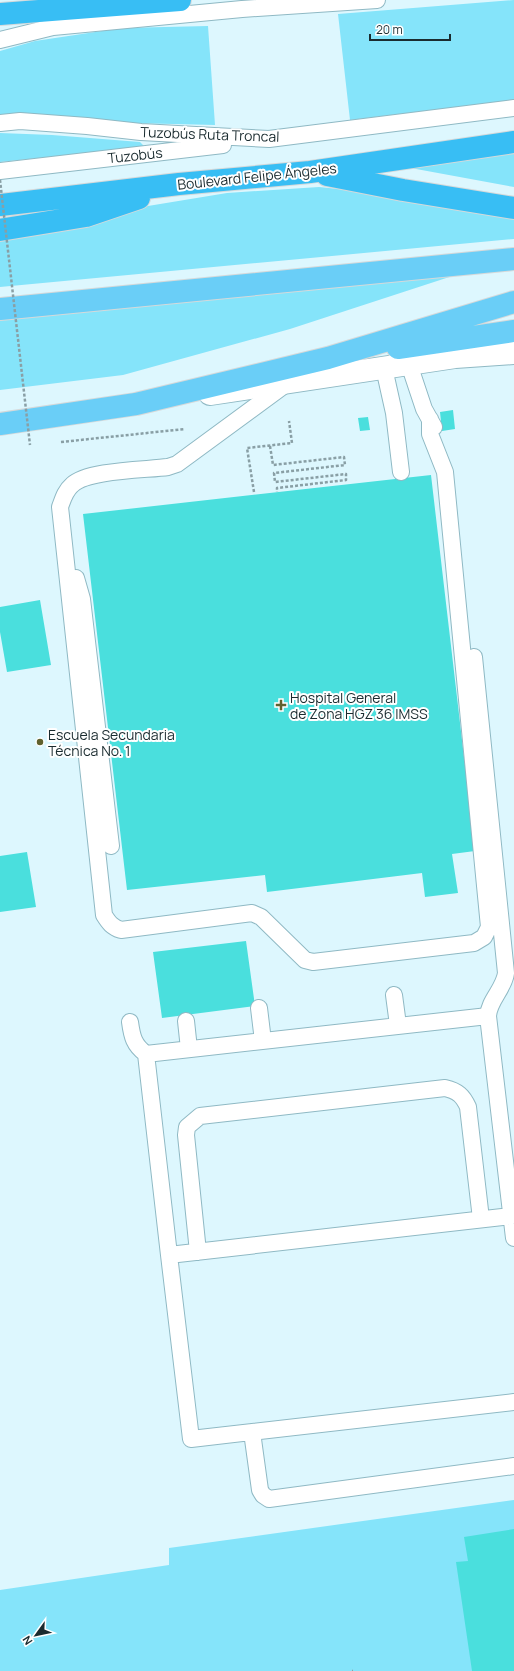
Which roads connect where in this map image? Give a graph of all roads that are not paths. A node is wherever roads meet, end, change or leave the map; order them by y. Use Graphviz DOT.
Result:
graph roads {
  1 [pos="180,0"];
  2 [pos="377,0"];
  3 [pos="0,14"];
  4 [pos="54,26"];
  5 [pos="0,31"];
  6 [pos="0,40"];
  7 [pos="514,108"];
  8 [pos="0,123"];
  9 [pos="269,139"];
  10 [pos="514,142"];
  11 [pos="0,170"];
  12 [pos="310,172"];
  13 [pos="179,184"];
  14 [pos="0,205"];
  15 [pos="514,208"];
  16 [pos="0,230"];
  17 [pos="514,260"];
  18 [pos="514,302"];
  19 [pos="0,310"];
  20 [pos="514,331"];
  21 [pos="514,353"];
  22 [pos="328,358"];
  23 [pos="409,364"];
  24 [pos="384,368"];
  25 [pos="287,383"];
  26 [pos="136,404"];
  27 [pos="430,419"];
  28 [pos="0,424"];
  29 [pos="401,472"];
  30 [pos="63,530"];
  31 [pos="111,846"];
  32 [pos="394,995"];
  33 [pos="259,1008"];
  34 [pos="488,1016"];
  35 [pos="186,1021"];
  36 [pos="130,1022"];
  37 [pos="398,1026"];
  38 [pos="263,1040"];
  39 [pos="189,1049"];
  40 [pos="146,1054"];
  41 [pos="511,1216"];
  42 [pos="481,1219"];
  43 [pos="514,1238"];
  44 [pos="198,1252"];
  45 [pos="169,1255"];
  46 [pos="514,1402"];
  47 [pos="252,1432"];
  48 [pos="514,1466"];
  1 -- 3 [label="highway"];
  2 -- 4 [label="lane"];
  4 -- 5 [label="lane"];
  4 -- 6 [label="lane"];
  7 -- 9 [label="lane, Tuzobús Ruta Troncal"];
  8 -- 9 [label="lane, Tuzobús Ruta Troncal"];
  9 -- 11 [label="lane, Tuzobús"];
  10 -- 12 [label="highway, Boulevard Felipe Ángeles"];
  12 -- 13 [label="highway, Boulevard Felipe Ángeles"];
  12 -- 15 [label="highway"];
  13 -- 14 [label="highway, Boulevard Felipe Ángeles"];
  13 -- 16 [label="highway"];
  17 -- 19 [label="main road"];
  18 -- 22 [label="main road"];
  20 -- 22 [label="main road"];
  21 -- 23 [label="street"];
  22 -- 26 [label="main road"];
  23 -- 24 [label="street"];
  23 -- 27 [label="lane"];
  24 -- 25 [label="street"];
  24 -- 29 [label="lane"];
  25 -- 26 [label="street"];
  25 -- 30 [label="lane"];
  26 -- 28 [label="main road"];
  27 -- 30 [label="lane"];
  27 -- 34 [label="lane"];
  30 -- 31 [label="lane"];
  32 -- 37 [label="lane"];
  33 -- 38 [label="lane"];
  34 -- 37 [label="lane"];
  34 -- 41 [label="lane"];
  35 -- 39 [label="lane"];
  36 -- 40 [label="lane"];
  37 -- 38 [label="lane"];
  38 -- 39 [label="lane"];
  39 -- 40 [label="lane"];
  40 -- 45 [label="lane"];
  41 -- 42 [label="lane"];
  41 -- 43 [label="lane"];
  42 -- 44 [label="lane"];
  42 -- 44 [label="lane"];
  44 -- 45 [label="lane"];
  45 -- 47 [label="lane"];
  46 -- 47 [label="lane"];
  47 -- 48 [label="lane"];
}
